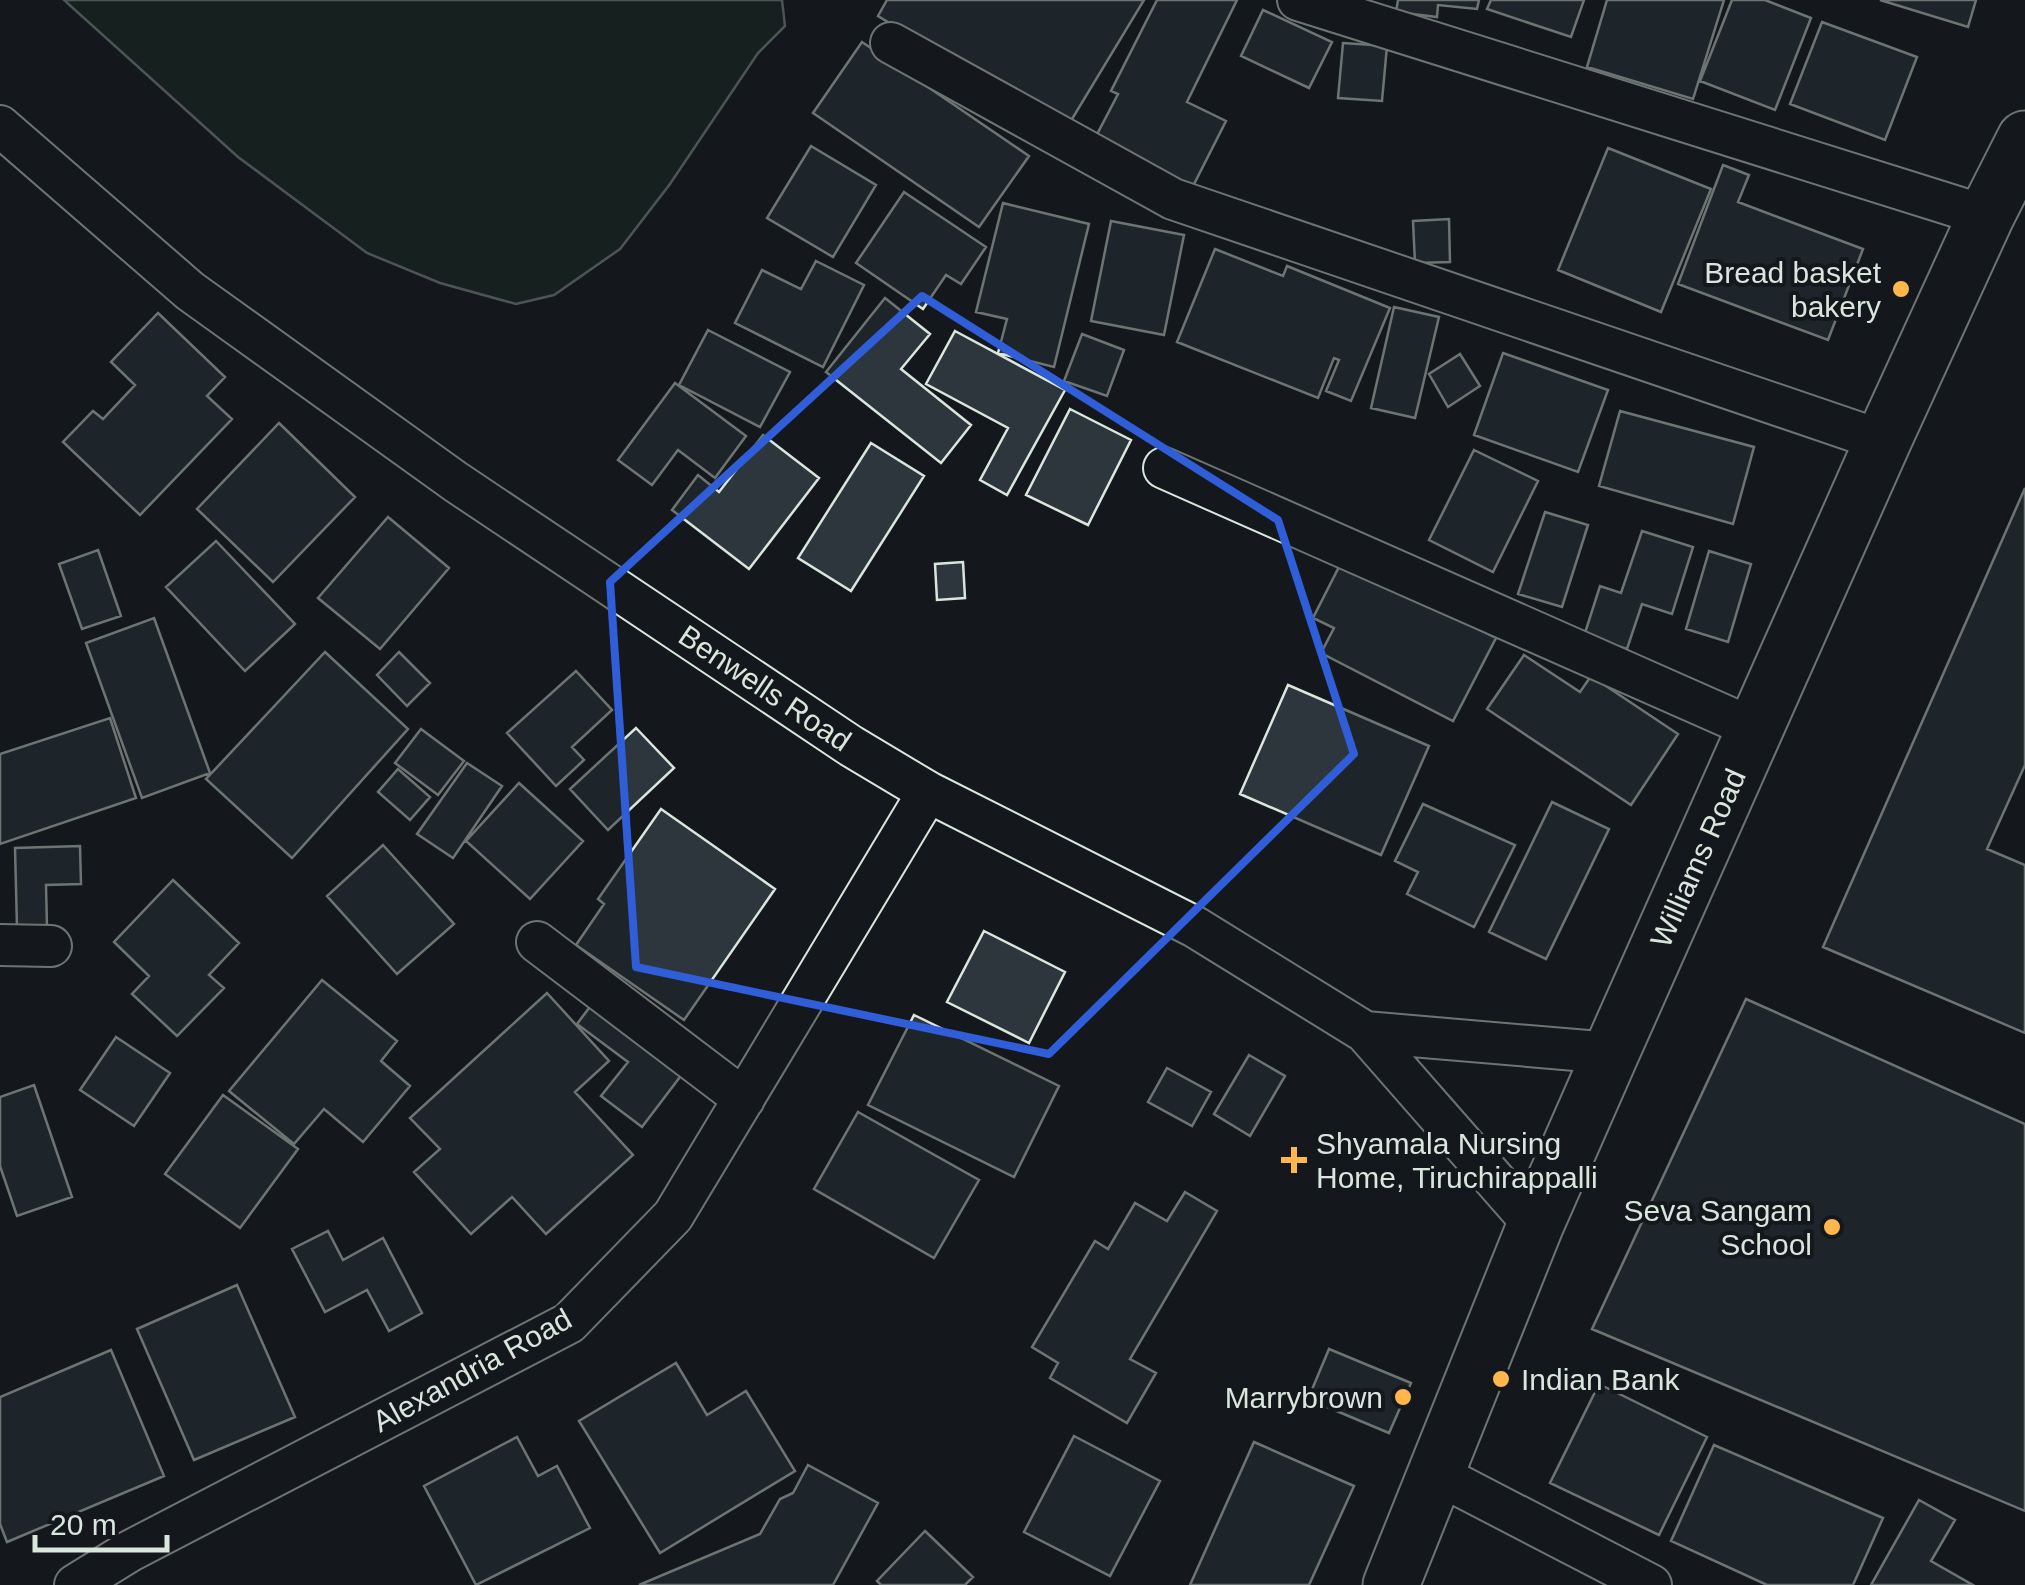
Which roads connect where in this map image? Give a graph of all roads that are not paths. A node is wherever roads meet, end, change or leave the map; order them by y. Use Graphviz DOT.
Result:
graph roads {
  1 [pos="1298,0"];
  2 [pos="891,44"];
  3 [pos="0,126"];
  4 [pos="2025,139"];
  5 [pos="1986,216"];
  6 [pos="1883,442"];
  7 [pos="1164,468"];
  8 [pos="1755,729"];
  9 [pos="928,792"];
  10 [pos="537,942"];
  11 [pos="0,946"];
  12 [pos="52,946"];
  13 [pos="1365,1032"];
  14 [pos="1610,1053"];
  15 [pos="744,1099"];
  16 [pos="1534,1226"];
  17 [pos="1435,1473"];
  18 [pos="75,1585"];
  19 [pos="1391,1585"];
  20 [pos="1651,1585"];
  1 -- 5 [label="street"];
  2 -- 6 [label="street"];
  3 -- 9 [label="street, Benwells Road"];
  4 -- 5 [label="street, Williams Road"];
  5 -- 6 [label="street, Williams Road"];
  6 -- 8 [label="street, Williams Road"];
  7 -- 8 [label="street"];
  8 -- 14 [label="street, Williams Road"];
  9 -- 13 [label="street, Benwells Road"];
  9 -- 15 [label="street, Alexandria Road"];
  10 -- 15 [label="street"];
  11 -- 12 [label="street"];
  13 -- 14 [label="street"];
  13 -- 16 [label="street, Benwells Road"];
  14 -- 16 [label="street, Williams Road"];
  15 -- 18 [label="street, Alexandria Road"];
  16 -- 17 [label="street, Williams Road"];
  17 -- 19 [label="street, Williams Road"];
  17 -- 20 [label="street"];
}
